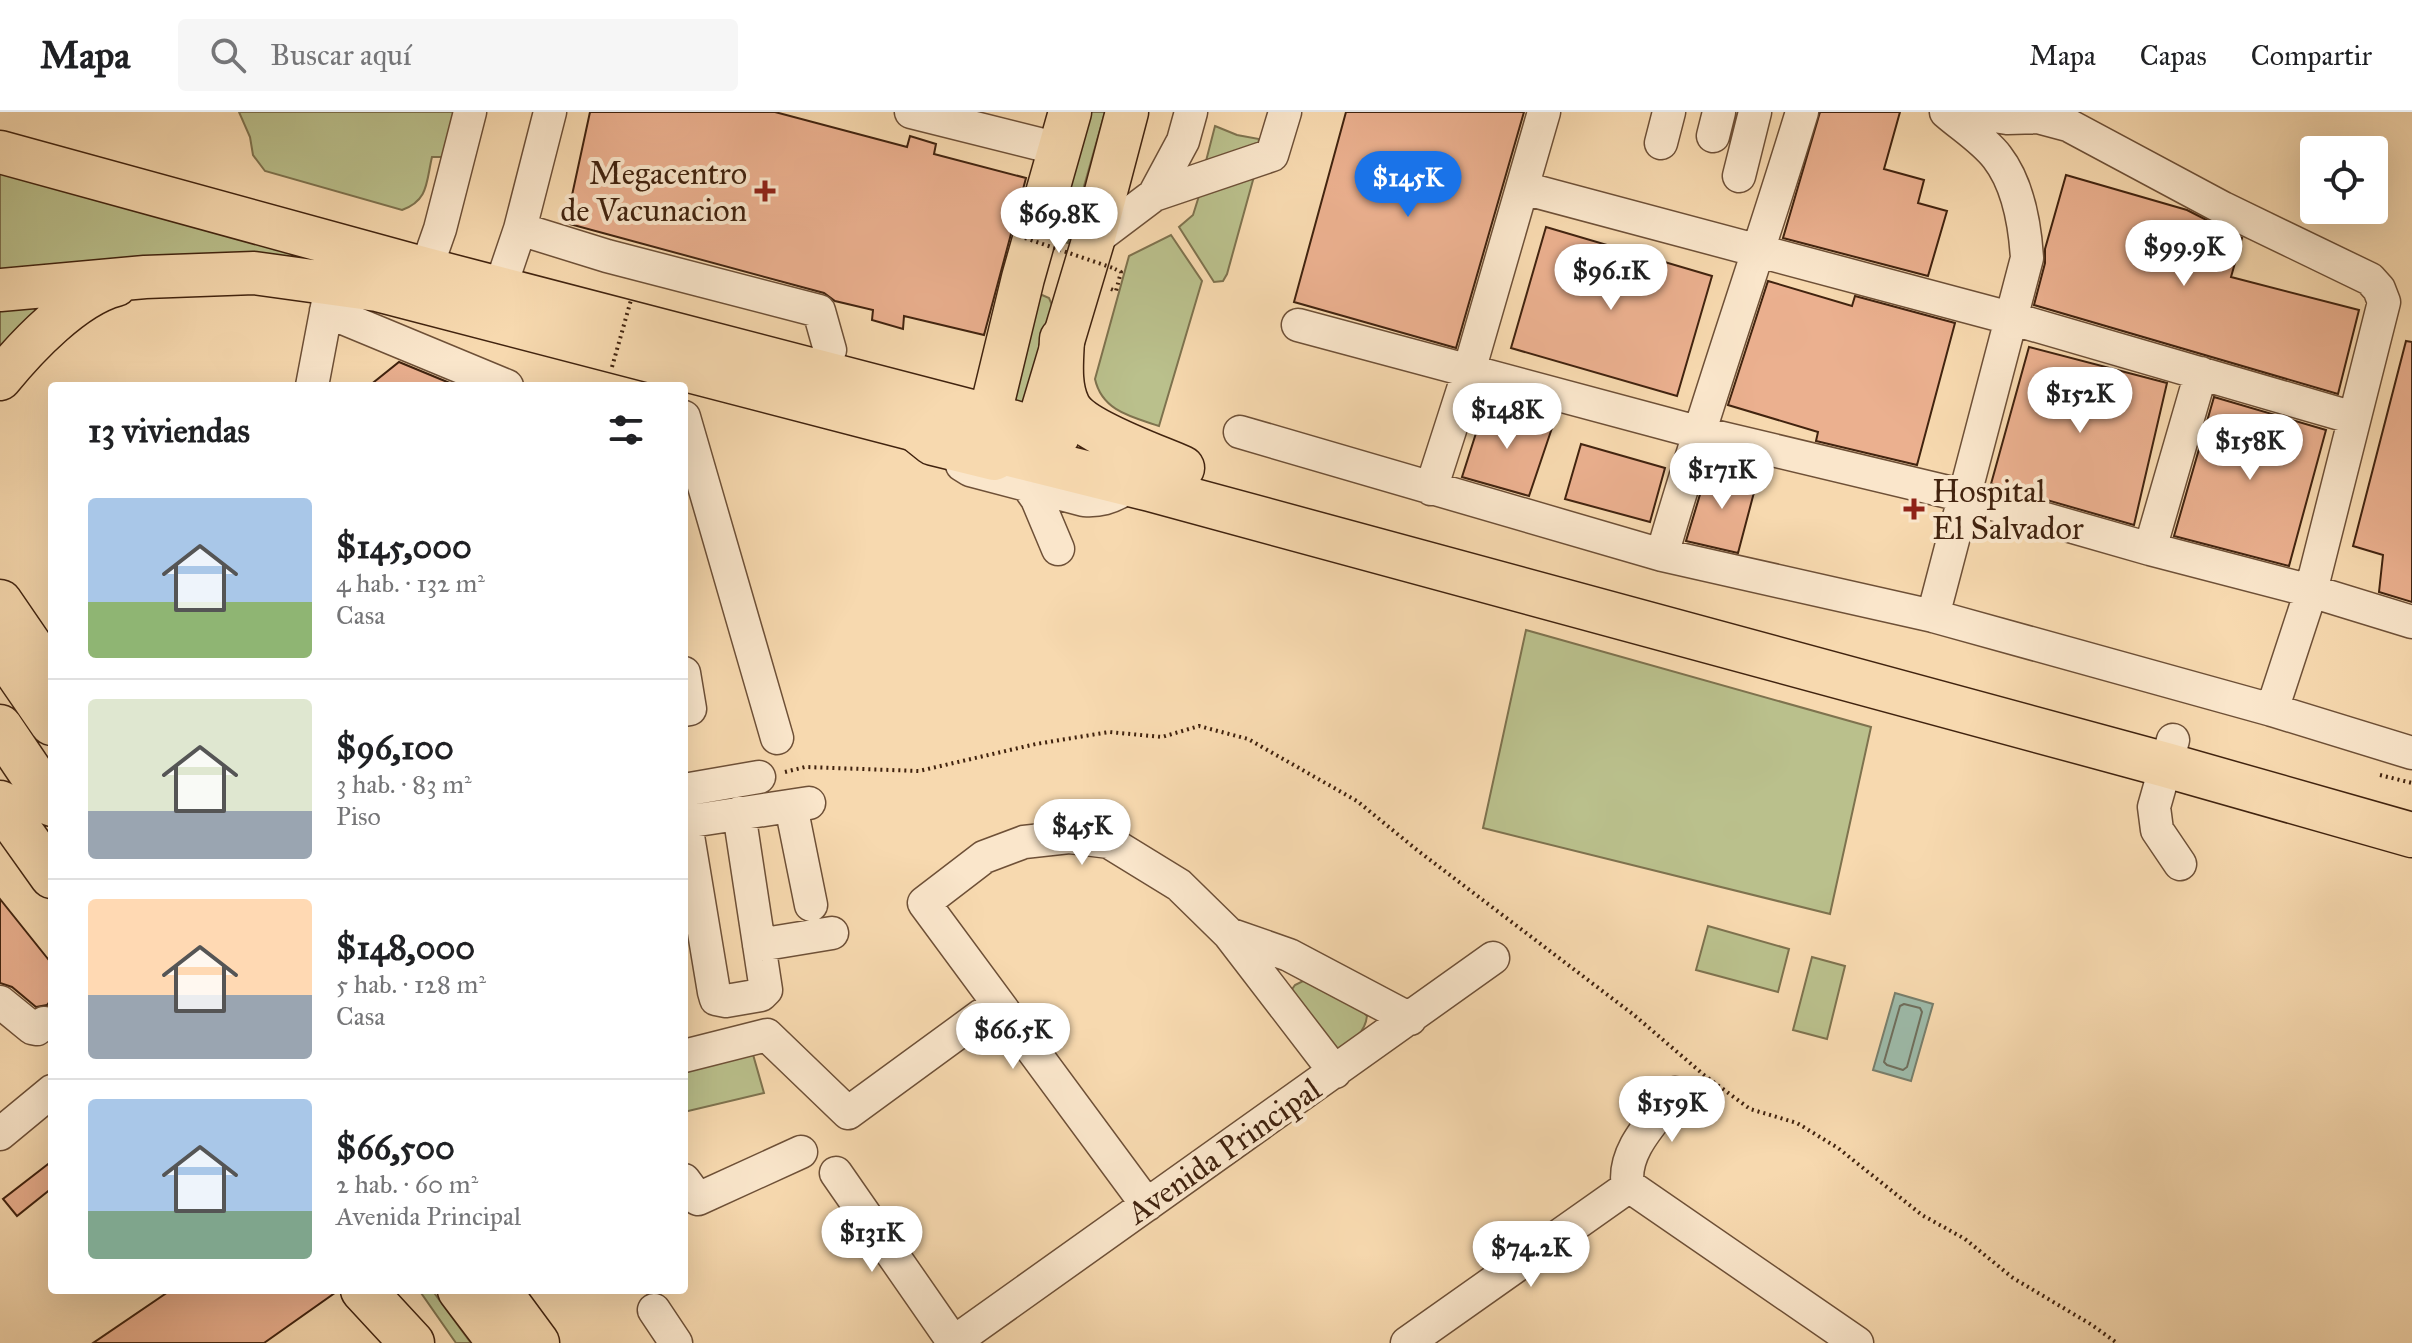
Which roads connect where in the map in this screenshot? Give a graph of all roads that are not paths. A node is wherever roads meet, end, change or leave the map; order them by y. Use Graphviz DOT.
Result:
graph roads {
  1 [pos="470,112"];
  2 [pos="550,112"];
  3 [pos="911,112"];
  4 [pos="1127,112"];
  5 [pos="1191,112"];
  6 [pos="1285,112"];
  7 [pos="1544,112"];
  8 [pos="1669,112"];
  9 [pos="1755,112"];
  10 [pos="1802,112"];
  11 [pos="1946,112"];
  12 [pos="1969,112"];
  13 [pos="1067,121"];
  14 [pos="1661,143"];
  15 [pos="0,152"];
  16 [pos="1739,176"];
  17 [pos="1523,188"];
  18 [pos="1154,195"];
  19 [pos="520,229"];
  20 [pos="1760,250"];
  21 [pos="1103,255"];
  22 [pos="1024,258"];
  23 [pos="426,269"];
  24 [pos="145,277"];
  25 [pos="500,288"];
  26 [pos="0,290"];
  27 [pos="1096,293"];
  28 [pos="329,297"];
  29 [pos="2010,318"];
  30 [pos="1298,325"];
  31 [pos="1062,339"];
  32 [pos="1007,347"];
  33 [pos="830,350"];
  34 [pos="1469,371"];
  35 [pos="2201,373"];
  36 [pos="668,376"];
  37 [pos="0,379"];
  38 [pos="313,382"];
  39 [pos="499,382"];
  40 [pos="2354,418"];
  41 [pos="954,430"];
  42 [pos="688,431"];
  43 [pos="1240,432"];
  44 [pos="1697,432"];
  45 [pos="1031,458"];
  46 [pos="1151,482"];
  47 [pos="1431,489"];
  48 [pos="1965,496"];
  49 [pos="1058,549"];
  50 [pos="2150,549"];
  51 [pos="1662,555"];
  52 [pos="2311,591"];
  53 [pos="1,614"];
  54 [pos="1933,616"];
  55 [pos="2412,622"];
  56 [pos="48,635"];
  57 [pos="48,673"];
  58 [pos="2272,710"];
  59 [pos="48,714"];
  60 [pos="0,727"];
  61 [pos="777,738"];
  62 [pos="2169,752"];
  63 [pos="2412,753"];
  64 [pos="759,777"];
  65 [pos="688,789"];
  66 [pos="48,798"];
  67 [pos="0,803"];
  68 [pos="2412,805"];
  69 [pos="739,813"];
  70 [pos="688,817"];
  71 [pos="688,835"];
  72 [pos="2412,835"];
  73 [pos="2180,864"];
  74 [pos="48,870"];
  75 [pos="811,905"];
  76 [pos="832,933"];
  77 [pos="1229,934"];
  78 [pos="759,945"];
  79 [pos="1493,958"];
  80 [pos="0,1002"];
  81 [pos="982,1015"];
  82 [pos="1410,1019"];
  83 [pos="44,1023"];
  84 [pos="688,1055"];
  85 [pos="1335,1072"];
  86 [pos="1675,1093"];
  87 [pos="48,1094"];
  88 [pos="0,1134"];
  89 [pos="801,1152"];
  90 [pos="836,1173"];
  91 [pos="688,1185"];
  92 [pos="1628,1187"];
  93 [pos="1147,1205"];
  94 [pos="351,1294"];
  95 [pos="367,1294"];
  96 [pos="394,1294"];
  97 [pos="463,1294"];
  98 [pos="478,1294"];
  99 [pos="501,1294"];
  100 [pos="654,1310"];
  101 [pos="385,1343"];
  102 [pos="412,1343"];
  103 [pos="428,1343"];
  104 [pos="502,1343"];
  105 [pos="537,1343"];
  106 [pos="676,1343"];
  107 [pos="954,1343"];
  108 [pos="1407,1343"];
  109 [pos="1857,1343"];
  1 -- 23 [label="street"];
  2 -- 19 [label="street"];
  3 -- 13 [label="street"];
  4 -- 21 [label="main road"];
  5 -- 18 [label="street"];
  6 -- 18 [label="street"];
  7 -- 17 [label="street"];
  8 -- 14 [label="street"];
  9 -- 16 [label="street"];
  10 -- 20 [label="street"];
  11 -- 29 [label="street"];
  12 -- 40 [label="street"];
  13 -- 22 [label="main road"];
  15 -- 23 [label="main road"];
  17 -- 20 [label="street"];
  17 -- 34 [label="street"];
  18 -- 21 [label="street"];
  19 -- 25 [label="street"];
  19 -- 33 [label="street"];
  20 -- 29 [label="street"];
  20 -- 44 [label="street"];
  21 -- 27 [label="main road"];
  22 -- 27 [label="main road"];
  22 -- 32 [label="main road"];
  23 -- 25 [label="main road"];
  24 -- 26 [label="main road"];
  24 -- 28 [label="main road"];
  24 -- 37 [label="main road"];
  25 -- 41 [label="main road"];
  27 -- 31 [label="main road"];
  28 -- 36 [label="main road"];
  28 -- 38 [label="street"];
  28 -- 39 [label="street"];
  29 -- 35 [label="street"];
  29 -- 48 [label="street"];
  30 -- 34 [label="street"];
  31 -- 45 [label="main road"];
  31 -- 46 [label="highway"];
  32 -- 41 [label="main road"];
  32 -- 41 [label="main road"];
  34 -- 44 [label="street"];
  34 -- 47 [label="street"];
  35 -- 40 [label="street"];
  35 -- 50 [label="street"];
  36 -- 41 [label="main road"];
  40 -- 52 [label="street"];
  41 -- 45 [label="highway"];
  41 -- 46 [label="highway"];
  42 -- 61 [label="street"];
  43 -- 47 [label="street"];
  44 -- 48 [label="street"];
  44 -- 51 [label="street"];
  45 -- 46 [label="highway"];
  45 -- 46 [label="street"];
  45 -- 49 [label="street"];
  46 -- 62 [label="highway"];
  47 -- 51 [label="street"];
  48 -- 50 [label="street"];
  48 -- 54 [label="street"];
  50 -- 52 [label="street"];
  51 -- 54 [label="street"];
  52 -- 55 [label="street"];
  52 -- 58 [label="street"];
  53 -- 56 [label="street"];
  53 -- 57 [label="highway"];
  53 -- 59 [label="highway"];
  54 -- 58 [label="street"];
  58 -- 63 [label="street"];
  60 -- 66 [label="highway"];
  62 -- 68 [label="highway"];
  62 -- 72 [label="highway"];
  62 -- 73 [label="street"];
  64 -- 65 [label="street"];
  67 -- 74 [label="highway"];
  69 -- 70 [label="street"];
  69 -- 75 [label="street"];
  69 -- 78 [label="street"];
  71 -- 78 [label="street"];
  76 -- 78 [label="street"];
  77 -- 82 [label="street"];
  77 -- 85 [label="street"];
  77 -- 93 [label="street"];
  79 -- 82 [label="street, Avenida Principal"];
  80 -- 83 [label="street"];
  81 -- 84 [label="street"];
  82 -- 85 [label="street, Avenida Principal"];
  85 -- 93 [label="street, Avenida Principal"];
  86 -- 92 [label="street"];
  87 -- 88 [label="street"];
  89 -- 91 [label="street"];
  90 -- 107 [label="street"];
  92 -- 108 [label="street"];
  92 -- 109 [label="street"];
  93 -- 107 [label="street, Avenida Principal"];
  94 -- 101 [label="highway"];
  95 -- 102 [label="highway"];
  96 -- 103 [label="highway"];
  97 -- 104 [label="highway"];
  98 -- 104 [label="highway"];
  99 -- 105 [label="highway"];
  100 -- 106 [label="street"];
}
